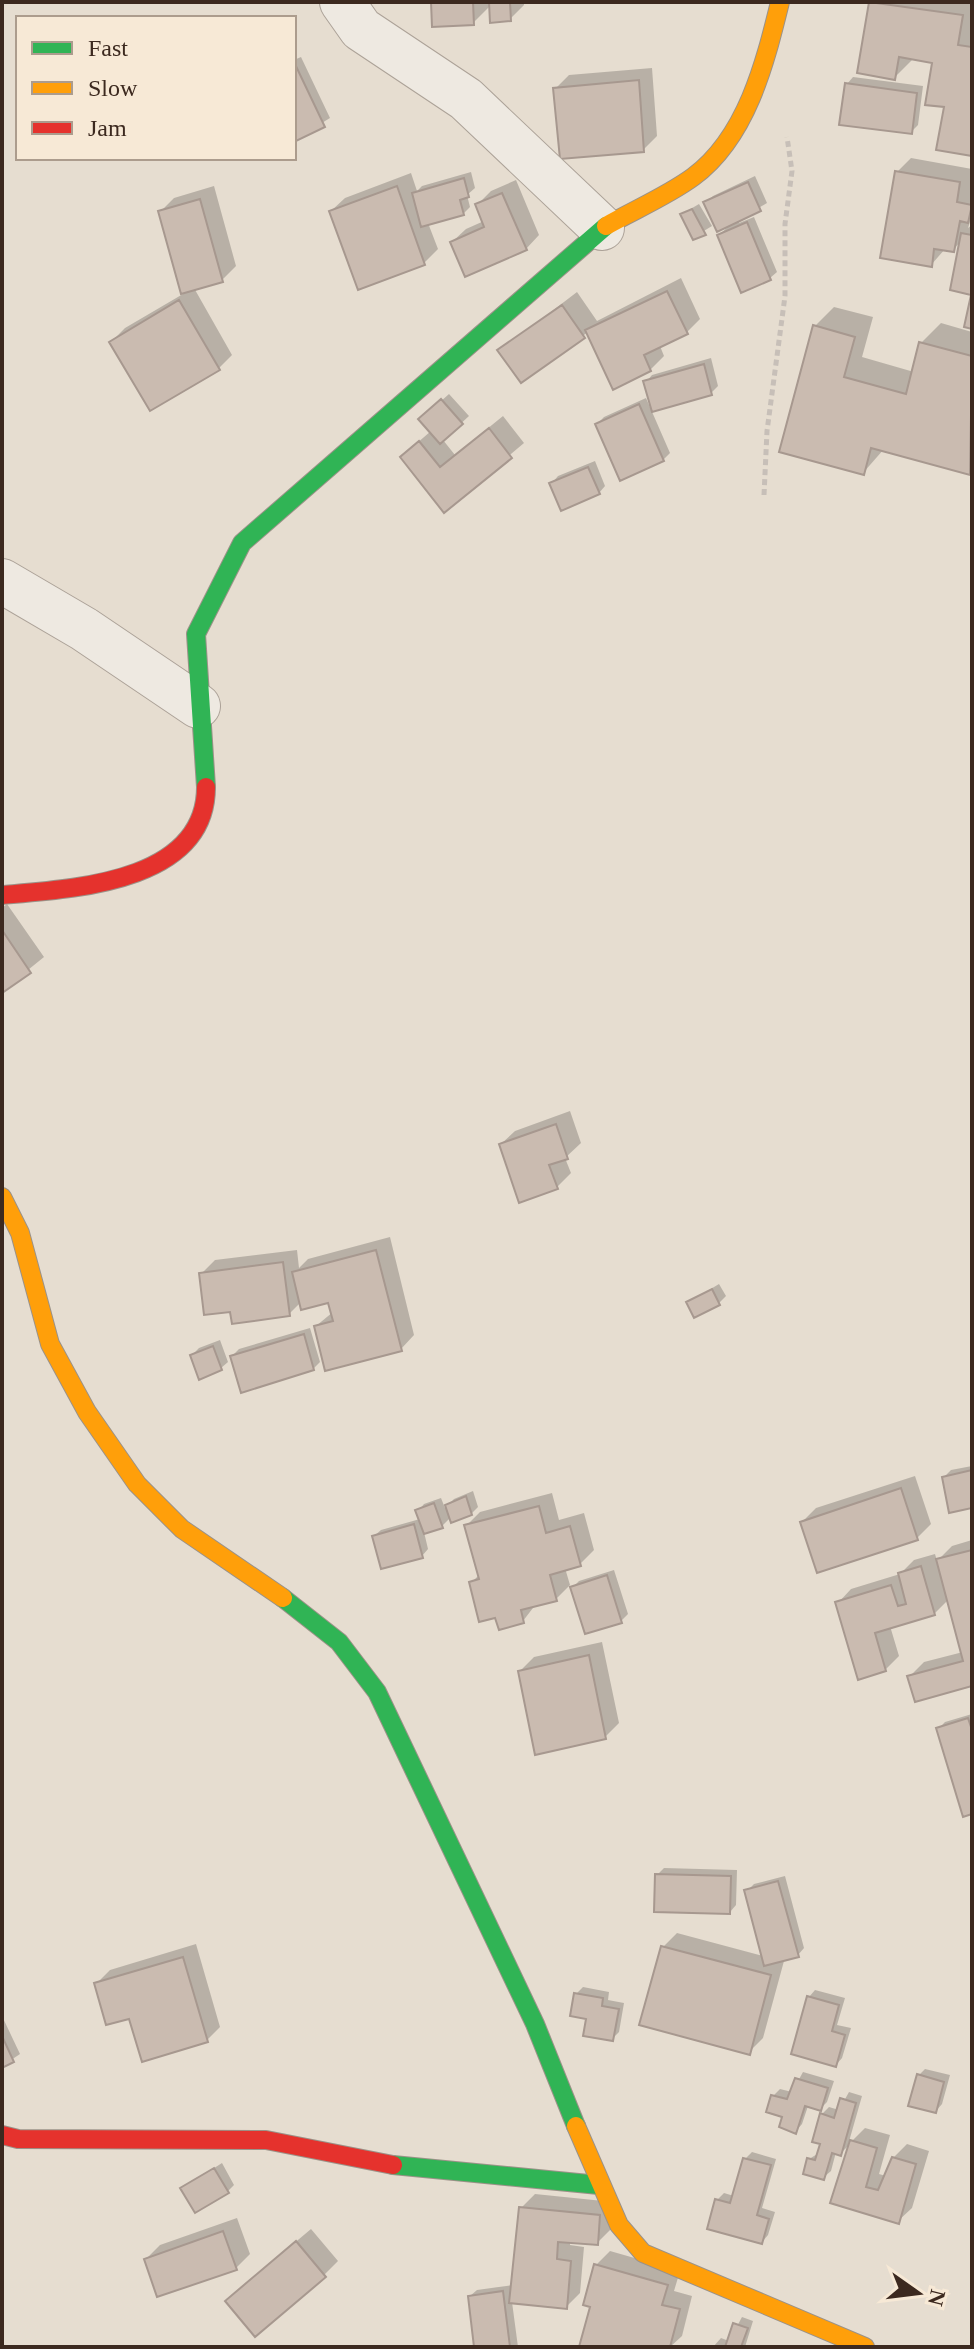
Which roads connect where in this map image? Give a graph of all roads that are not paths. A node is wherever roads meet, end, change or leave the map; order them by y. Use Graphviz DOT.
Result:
graph roads {
  1 [pos="342,2"];
  2 [pos="780,2"];
  3 [pos="602,228"];
  4 [pos="2,581"];
  5 [pos="198,706"];
  6 [pos="2,895"];
  7 [pos="2,1197"];
  8 [pos="2,2135"];
  9 [pos="599,2185"];
  10 [pos="865,2347"];
  1 -- 3 [label="street"];
  2 -- 3 [label="street"];
  3 -- 5 [label="street"];
  4 -- 5 [label="street"];
  5 -- 6 [label="street"];
  7 -- 9 [label="street"];
  8 -- 9 [label="street"];
  9 -- 10 [label="street"];
}
